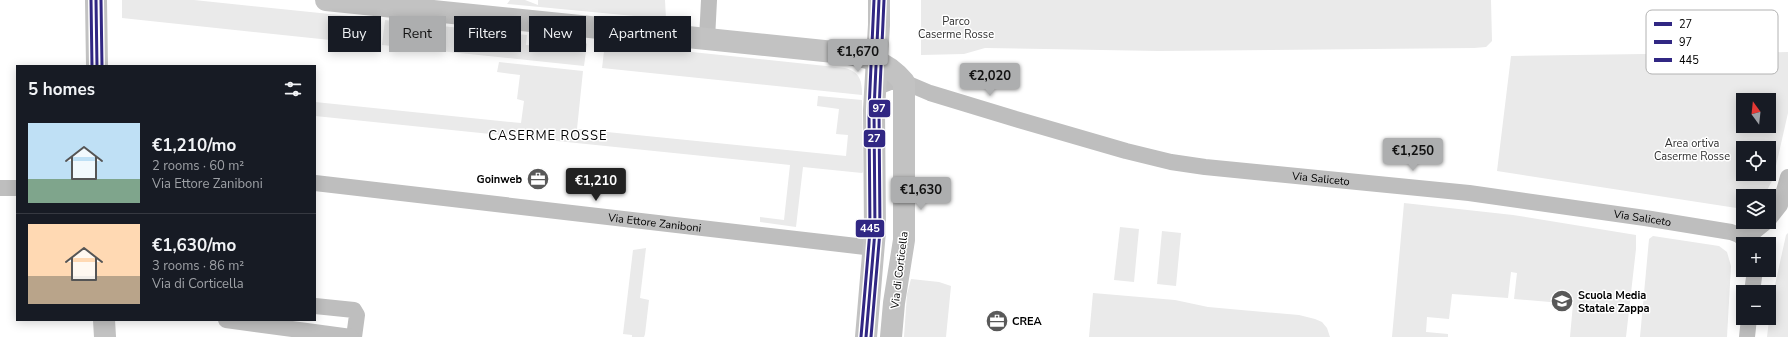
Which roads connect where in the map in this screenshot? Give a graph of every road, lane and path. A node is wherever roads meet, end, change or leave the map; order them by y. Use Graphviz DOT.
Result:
graph roads {
  1 [pos="96,0"];
  2 [pos="326,0"];
  3 [pos="709,0"];
  4 [pos="879,0"];
  5 [pos="708,39"];
  6 [pos="876,60"];
  7 [pos="96,65"];
  8 [pos="904,82"];
  9 [pos="875,88"];
  10 [pos="1788,177"];
  11 [pos="316,183"];
  12 [pos="0,188"];
  13 [pos="16,188"];
  14 [pos="1776,210"];
  15 [pos="1759,229"];
  16 [pos="1742,237"];
  17 [pos="1751,237"];
  18 [pos="874,248"];
  19 [pos="316,306"];
  20 [pos="104,321"];
  21 [pos="233,321"];
  22 [pos="1748,325"];
  23 [pos="104,337"];
  24 [pos="351,337"];
  25 [pos="354,337"];
  26 [pos="866,337"];
  27 [pos="891,337"];
  28 [pos="1747,337"];
  1 -- 7 [label="street"];
  2 -- 5 [label="street"];
  3 -- 5 [label="street"];
  4 -- 6 [label="street"];
  5 -- 6 [label="street"];
  6 -- 8 [label="street"];
  6 -- 9 [label="street"];
  8 -- 9 [label="street"];
  8 -- 16 [label="street, Via Saliceto"];
  8 -- 27 [label="street, Via di Corticella"];
  9 -- 18 [label="street"];
  10 -- 14 [label="street"];
  11 -- 18 [label="street, Via Ettore Zaniboni"];
  12 -- 13 [label="street"];
  15 -- 17 [label="street"];
  18 -- 26 [label="street"];
  19 -- 25 [label="street"];
  20 -- 23 [label="street"];
  21 -- 24 [label="street"];
  22 -- 28 [label="street"];
}
